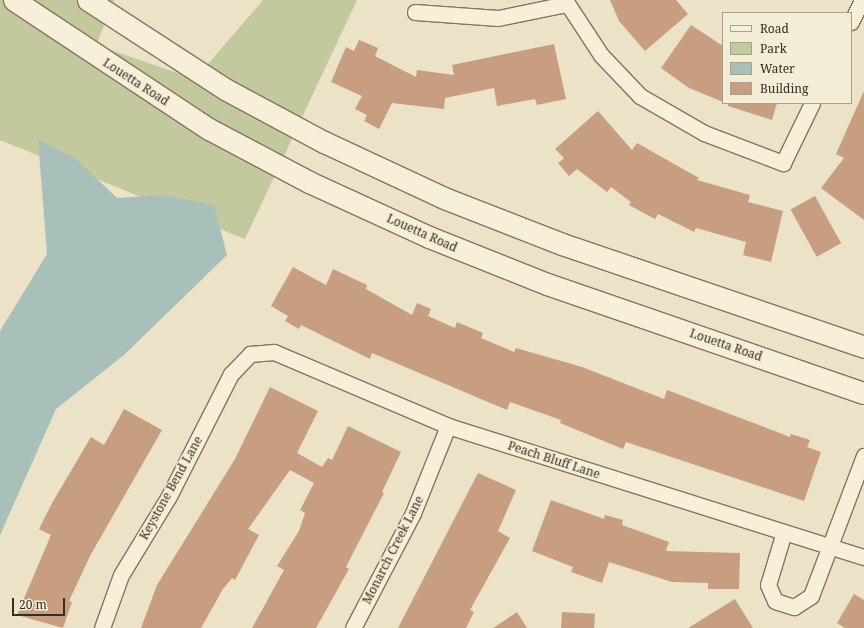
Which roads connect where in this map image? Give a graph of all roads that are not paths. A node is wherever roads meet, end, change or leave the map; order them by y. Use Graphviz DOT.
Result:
graph roads {
  1 [pos="14,0"];
  2 [pos="88,0"];
  3 [pos="862,0"];
  4 [pos="565,2"];
  5 [pos="415,12"];
  6 [pos="852,20"];
  7 [pos="812,104"];
  8 [pos="864,347"];
  9 [pos="250,354"];
  10 [pos="864,393"];
  11 [pos="448,426"];
  12 [pos="864,456"];
  13 [pos="784,532"];
  14 [pos="832,546"];
  15 [pos="864,557"];
  16 [pos="102,628"];
  17 [pos="353,628"];
  1 -- 10 [label="main road, Louetta Road"];
  2 -- 8 [label="main road"];
  3 -- 6 [label="street"];
  4 -- 5 [label="street"];
  4 -- 7 [label="street"];
  9 -- 11 [label="street, Peach Bluff Lane"];
  9 -- 16 [label="street, Keystone Bend Lane"];
  11 -- 13 [label="street, Peach Bluff Lane"];
  11 -- 17 [label="street, Monarch Creek Lane"];
  12 -- 14 [label="street"];
  13 -- 14 [label="street, Peach Bluff Lane"];
  13 -- 14 [label="street"];
  14 -- 15 [label="street, Peach Bluff Lane"];
}
